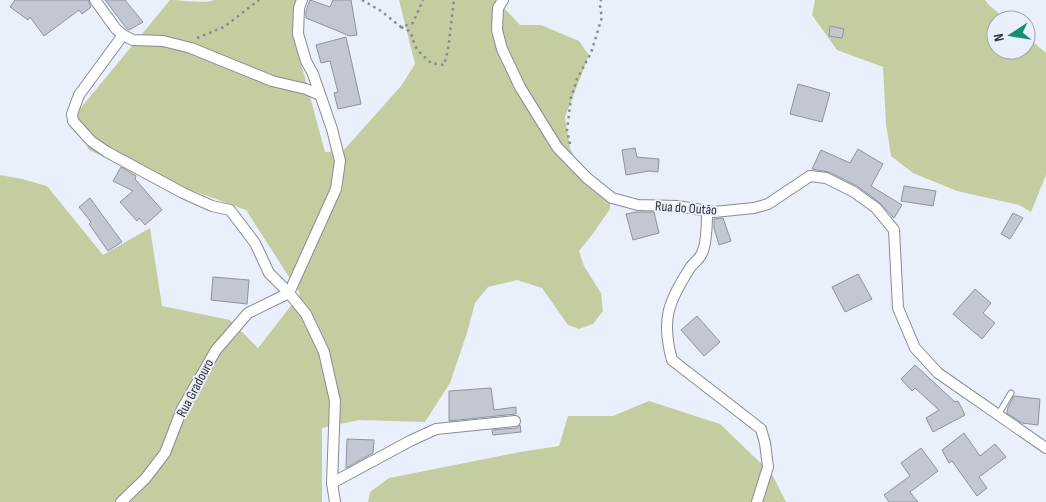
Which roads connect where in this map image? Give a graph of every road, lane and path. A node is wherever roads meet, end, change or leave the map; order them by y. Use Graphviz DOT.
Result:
graph roads {
  1 [pos="95,0"];
  2 [pos="259,0"];
  3 [pos="302,0"];
  4 [pos="362,0"];
  5 [pos="423,0"];
  6 [pos="454,0"];
  7 [pos="503,0"];
  8 [pos="601,0"];
  9 [pos="400,28"];
  10 [pos="123,35"];
  11 [pos="197,38"];
  12 [pos="320,95"];
  13 [pos="571,148"];
  14 [pos="707,211"];
  15 [pos="290,292"];
  16 [pos="1011,393"];
  17 [pos="998,415"];
  18 [pos="515,420"];
  19 [pos="1046,448"];
  20 [pos="332,483"];
  21 [pos="124,500"];
  22 [pos="114,502"];
  23 [pos="335,502"];
  24 [pos="757,502"];
  1 -- 10 [label="street"];
  2 -- 11 [label="path"];
  3 -- 12 [label="street"];
  4 -- 9 [label="path"];
  5 -- 9 [label="path"];
  6 -- 9 [label="path"];
  7 -- 14 [label="street, Rua do Outão"];
  8 -- 13 [label="path"];
  10 -- 12 [label="street"];
  10 -- 15 [label="street"];
  12 -- 15 [label="street"];
  14 -- 17 [label="street, Rua do Outão"];
  14 -- 24 [label="street"];
  15 -- 20 [label="street"];
  15 -- 21 [label="street, Rua Gradouro"];
  16 -- 17 [label="lane"];
  17 -- 19 [label="street, Rua do Outão"];
  18 -- 20 [label="street"];
  20 -- 23 [label="street"];
  21 -- 22 [label="lane"];
}
